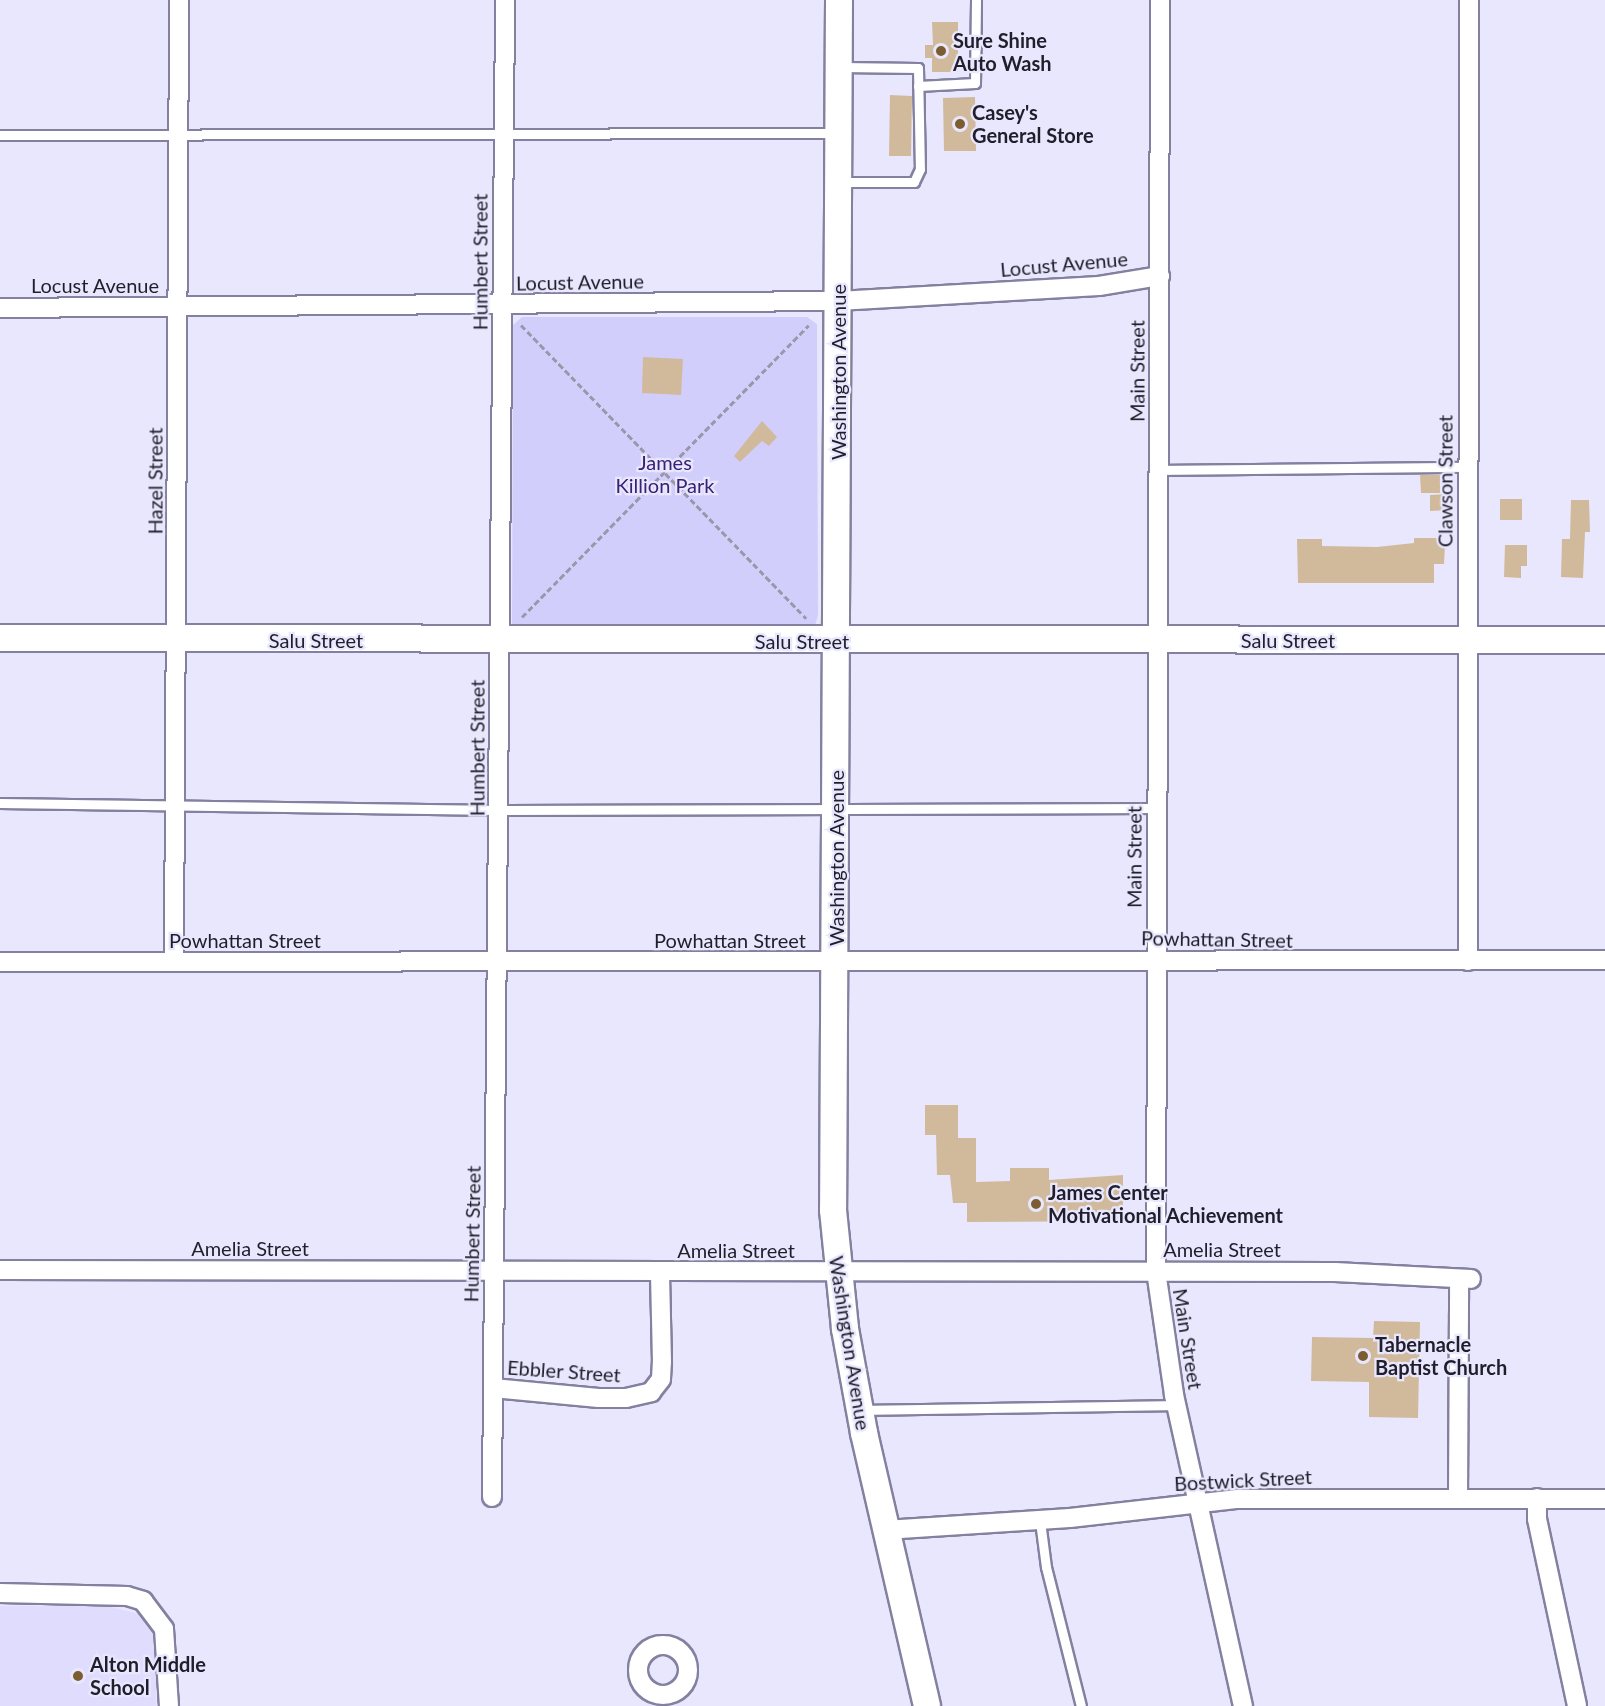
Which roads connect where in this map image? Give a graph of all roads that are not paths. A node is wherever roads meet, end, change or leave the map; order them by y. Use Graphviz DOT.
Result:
graph roads {
  1 [pos="179,0"];
  2 [pos="505,0"];
  3 [pos="839,0"];
  4 [pos="976,0"];
  5 [pos="1161,0"];
  6 [pos="1469,0"];
  7 [pos="839,67"];
  8 [pos="918,86"];
  9 [pos="839,133"];
  10 [pos="504,134"];
  11 [pos="0,135"];
  12 [pos="178,135"];
  13 [pos="839,182"];
  14 [pos="1160,276"];
  15 [pos="838,301"];
  16 [pos="503,306"];
  17 [pos="179,307"];
  18 [pos="0,308"];
  19 [pos="1468,467"];
  20 [pos="1159,470"];
  21 [pos="0,638"];
  22 [pos="176,640"];
  23 [pos="500,640"];
  24 [pos="1158,640"];
  25 [pos="1467,640"];
  26 [pos="1605,640"];
  27 [pos="837,641"];
  28 [pos="0,802"];
  29 [pos="175,806"];
  30 [pos="836,808"];
  31 [pos="1156,808"];
  32 [pos="499,810"];
  33 [pos="1156,960"];
  34 [pos="1605,960"];
  35 [pos="1468,961"];
  36 [pos="0,962"];
  37 [pos="174,962"];
  38 [pos="835,962"];
  39 [pos="498,964"];
  40 [pos="0,1270"];
  41 [pos="494,1271"];
  42 [pos="1156,1271"];
  43 [pos="660,1272"];
  44 [pos="838,1273"];
  45 [pos="493,1388"];
  46 [pos="1176,1405"];
  47 [pos="860,1410"];
  48 [pos="492,1497"];
  49 [pos="1458,1497"];
  50 [pos="1538,1498"];
  51 [pos="1605,1499"];
  52 [pos="1196,1503"];
  53 [pos="1040,1521"];
  54 [pos="885,1530"];
  55 [pos="0,1593"];
  56 [pos="169,1706"];
  57 [pos="927,1706"];
  58 [pos="1081,1706"];
  59 [pos="1243,1706"];
  60 [pos="1577,1706"];
  1 -- 12 [label="street, Hazel Street"];
  2 -- 10 [label="street, Humbert Street"];
  3 -- 7 [label="main road, Washington Avenue"];
  4 -- 8 [label="lane"];
  5 -- 14 [label="street, Main Street"];
  6 -- 19 [label="street, Clawson Street"];
  7 -- 8 [label="lane"];
  7 -- 9 [label="main road, Washington Avenue"];
  8 -- 13 [label="lane"];
  9 -- 10 [label="lane"];
  9 -- 13 [label="main road, Washington Avenue"];
  10 -- 12 [label="lane"];
  10 -- 16 [label="street, Humbert Street"];
  11 -- 12 [label="lane"];
  12 -- 17 [label="street, Hazel Street"];
  13 -- 15 [label="main road, Washington Avenue"];
  14 -- 15 [label="street, Locust Avenue"];
  14 -- 20 [label="street, Main Street"];
  15 -- 16 [label="street, Locust Avenue"];
  15 -- 27 [label="main road, Washington Avenue"];
  16 -- 17 [label="street, Locust Avenue"];
  16 -- 23 [label="street, Humbert Street"];
  17 -- 18 [label="street, Locust Avenue"];
  17 -- 22 [label="street, Hazel Street"];
  19 -- 20 [label="lane"];
  19 -- 25 [label="street, Clawson Street"];
  20 -- 24 [label="street, Main Street"];
  21 -- 22 [label="main road, Salu Street"];
  22 -- 23 [label="main road, Salu Street"];
  22 -- 29 [label="street, Hazel Street"];
  23 -- 27 [label="main road, Salu Street"];
  23 -- 32 [label="street, Humbert Street"];
  24 -- 25 [label="main road, Salu Street"];
  24 -- 27 [label="main road, Salu Street"];
  24 -- 31 [label="street, Main Street"];
  25 -- 26 [label="main road, Salu Street"];
  25 -- 35 [label="street, Clawson Street"];
  27 -- 30 [label="main road, Washington Avenue"];
  28 -- 29 [label="lane"];
  29 -- 32 [label="lane"];
  29 -- 37 [label="street, Hazel Street"];
  30 -- 31 [label="lane"];
  30 -- 32 [label="lane"];
  30 -- 38 [label="main road, Washington Avenue"];
  31 -- 33 [label="street, Main Street"];
  32 -- 39 [label="street, Humbert Street"];
  33 -- 35 [label="street, Powhattan Street"];
  33 -- 38 [label="street, Powhattan Street"];
  33 -- 42 [label="street, Main Street"];
  34 -- 35 [label="street, Powhattan Street"];
  36 -- 37 [label="street, Powhattan Street"];
  37 -- 39 [label="street, Powhattan Street"];
  38 -- 39 [label="street, Powhattan Street"];
  38 -- 44 [label="main road, Washington Avenue"];
  39 -- 41 [label="street, Humbert Street"];
  40 -- 41 [label="street, Amelia Street"];
  41 -- 43 [label="street, Amelia Street"];
  41 -- 45 [label="street, Humbert Street"];
  42 -- 44 [label="street, Amelia Street"];
  42 -- 46 [label="street, Main Street"];
  42 -- 49 [label="street, Amelia Street"];
  43 -- 44 [label="street, Amelia Street"];
  43 -- 45 [label="street, Ebbler Street"];
  44 -- 47 [label="main road, Washington Avenue"];
  45 -- 48 [label="street, Humbert Street"];
  46 -- 47 [label="lane"];
  46 -- 52 [label="street, Main Street"];
  47 -- 54 [label="main road, Washington Avenue"];
  49 -- 50 [label="street, Bostwick Street"];
  49 -- 52 [label="street, Bostwick Street"];
  50 -- 51 [label="street, Bostwick Street"];
  50 -- 60 [label="street"];
  52 -- 53 [label="street, Bostwick Street"];
  52 -- 59 [label="street, Main Street"];
  53 -- 54 [label="street, Bostwick Street"];
  53 -- 58 [label="lane"];
  54 -- 57 [label="main road, Washington Avenue"];
  55 -- 56 [label="street"];
}
